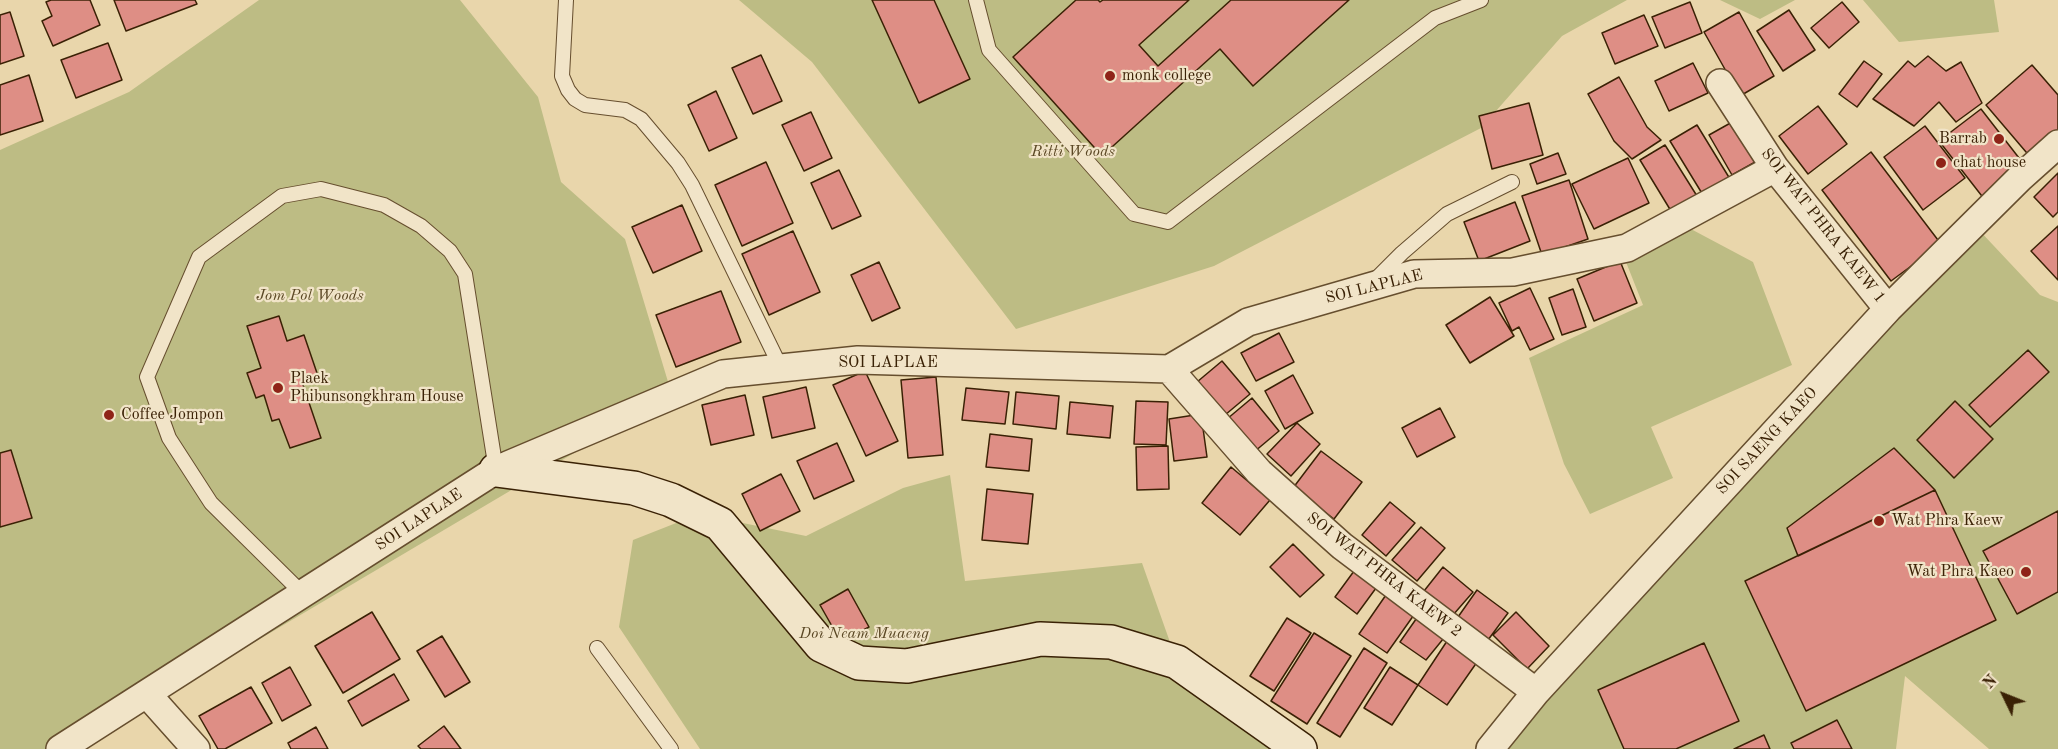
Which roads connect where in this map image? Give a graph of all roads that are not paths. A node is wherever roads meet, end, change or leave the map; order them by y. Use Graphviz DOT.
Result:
graph roads {
  1 [pos="566,0"];
  2 [pos="976,0"];
  3 [pos="1481,0"];
  4 [pos="1720,83"];
  5 [pos="2058,144"];
  6 [pos="1775,168"];
  7 [pos="1512,182"];
  8 [pos="1369,286"];
  9 [pos="1888,309"];
  10 [pos="781,368"];
  11 [pos="1169,369"];
  12 [pos="496,470"];
  13 [pos="303,594"];
  14 [pos="597,648"];
  15 [pos="1536,692"];
  16 [pos="147,694"];
  17 [pos="60,749"];
  18 [pos="196,749"];
  19 [pos="671,749"];
  20 [pos="1300,749"];
  21 [pos="1490,749"];
  1 -- 10 [label="lane"];
  2 -- 3 [label="lane"];
  4 -- 6 [label="street, SOI WAT PHRA KAEW 1"];
  5 -- 9 [label="street, SOI SAENG KAEO"];
  6 -- 8 [label="street, SOI LAPLAE"];
  6 -- 9 [label="street, SOI WAT PHRA KAEW 1"];
  7 -- 8 [label="lane"];
  8 -- 11 [label="street, SOI LAPLAE"];
  9 -- 15 [label="street, SOI SAENG KAEO"];
  10 -- 11 [label="street, SOI LAPLAE"];
  10 -- 12 [label="street, SOI LAPLAE"];
  11 -- 15 [label="street, SOI WAT PHRA KAEW 2"];
  12 -- 13 [label="street, SOI LAPLAE"];
  12 -- 13 [label="lane"];
  12 -- 20 [label="street"];
  13 -- 16 [label="street, SOI LAPLAE"];
  14 -- 19 [label="lane"];
  15 -- 21 [label="street, SOI SAENG KAEO"];
  16 -- 17 [label="street, SOI LAPLAE"];
  16 -- 18 [label="street"];
}
